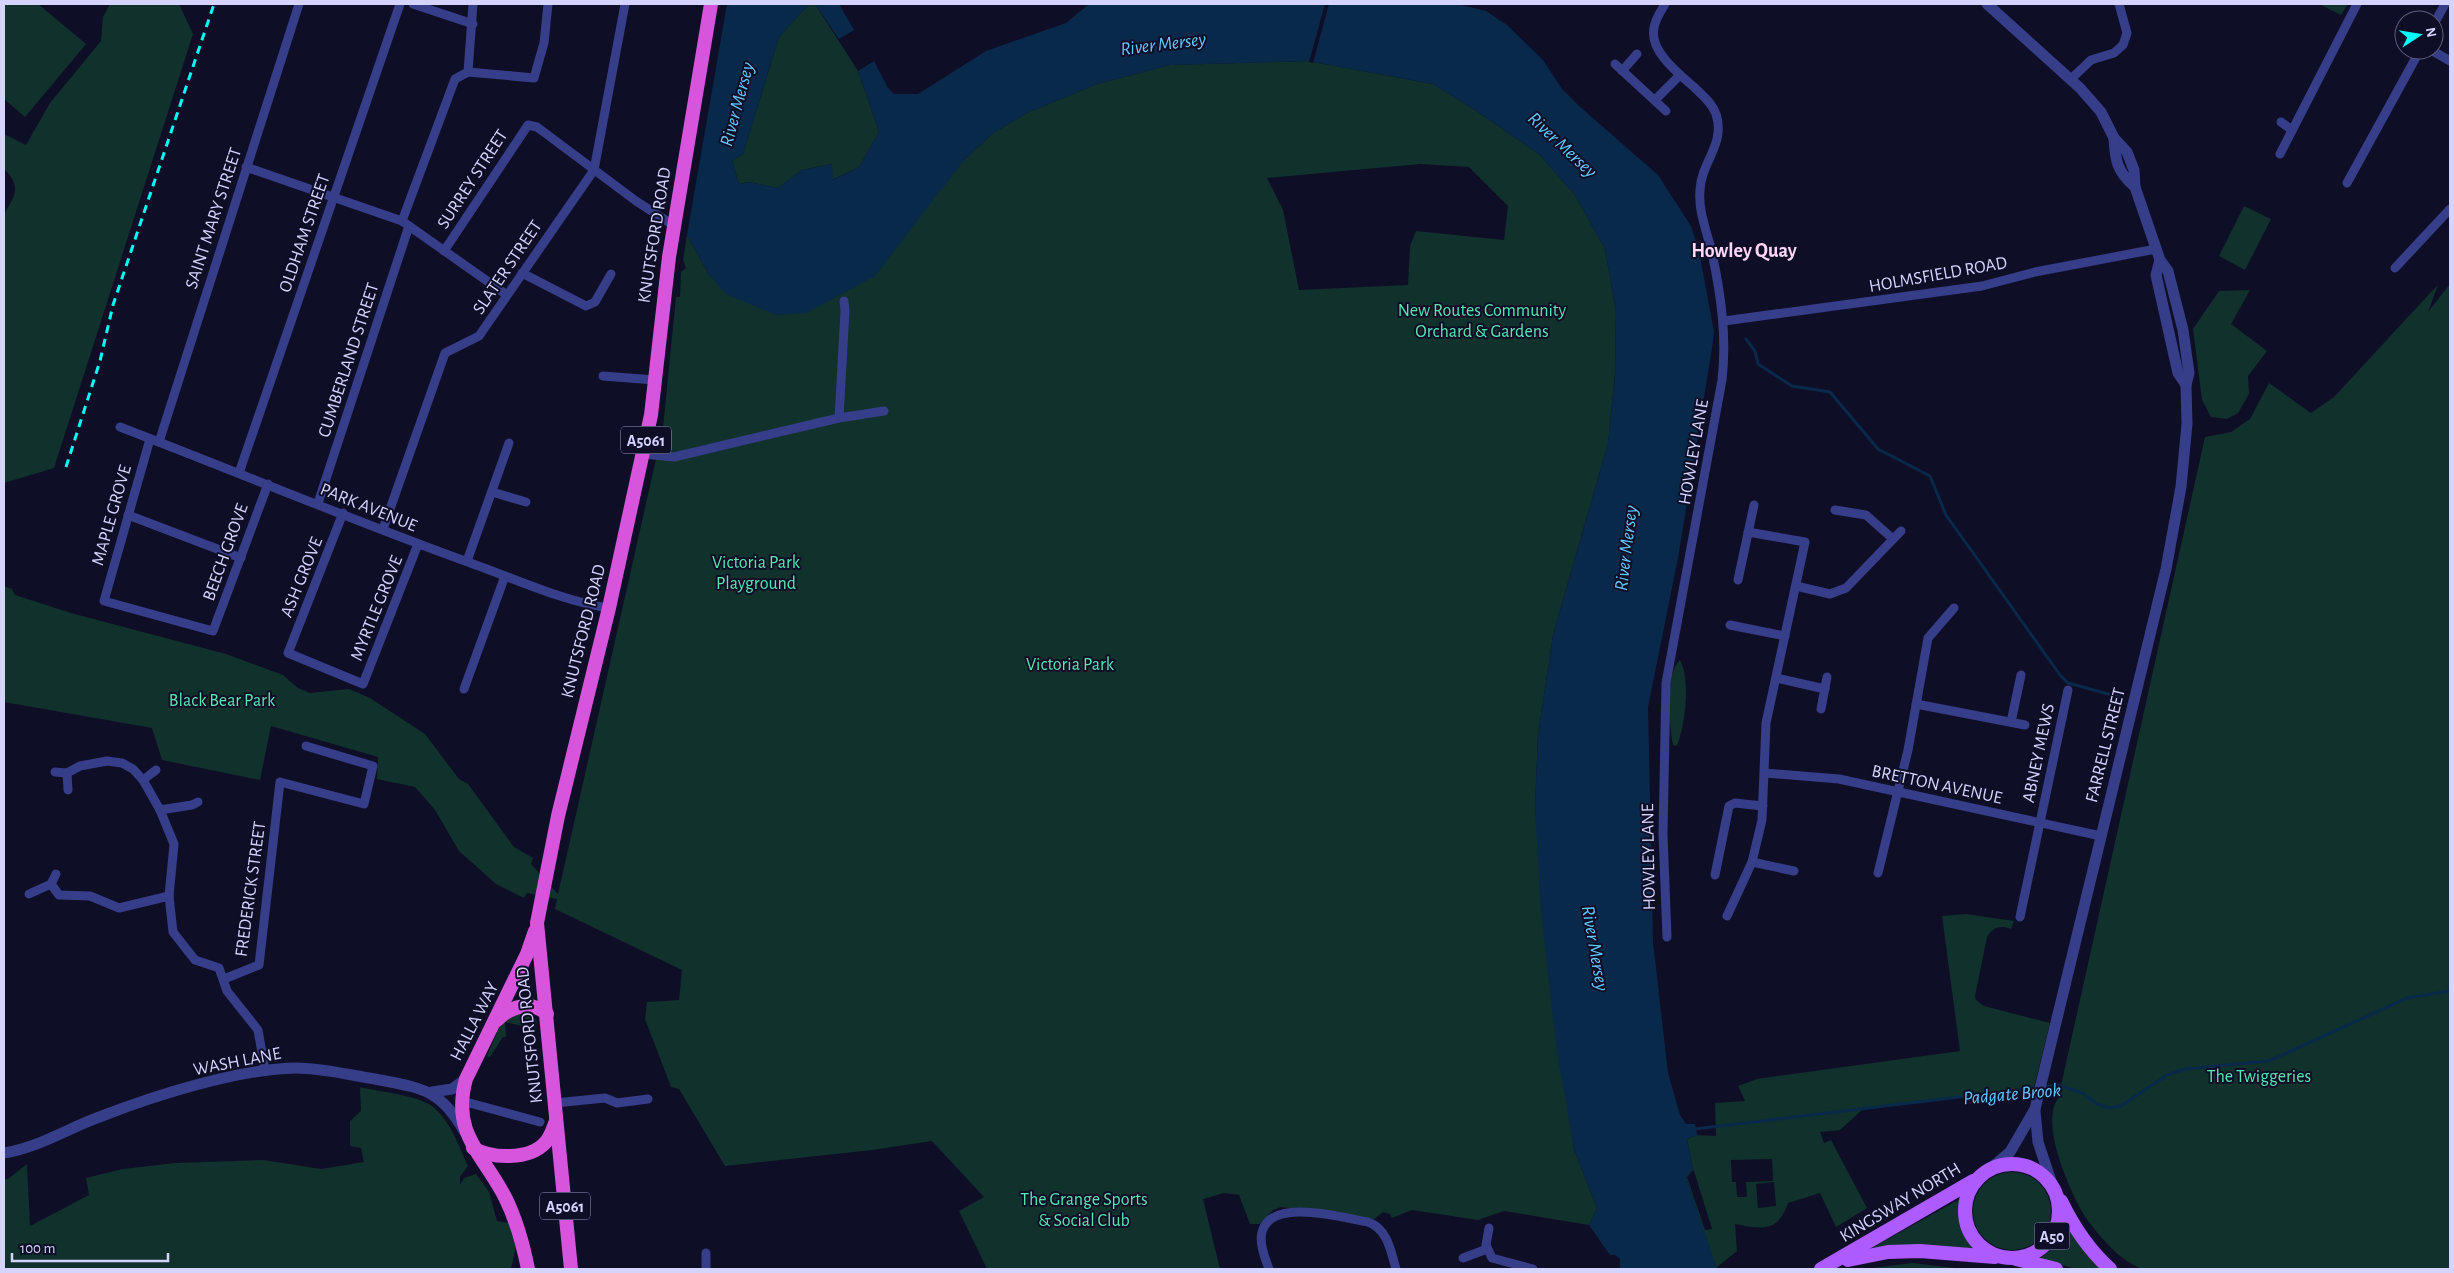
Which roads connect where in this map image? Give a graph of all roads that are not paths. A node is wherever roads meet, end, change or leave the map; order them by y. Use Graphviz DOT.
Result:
graph roads {
  1 [pos="299,4"];
  2 [pos="400,4"];
  3 [pos="413,4"];
  4 [pos="473,4"];
  5 [pos="548,4"];
  6 [pos="625,4"];
  7 [pos="711,4"];
  8 [pos="1664,4"];
  9 [pos="1986,4"];
  10 [pos="2119,4"];
  11 [pos="2357,4"];
  12 [pos="473,24"];
  13 [pos="1637,54"];
  14 [pos="2415,60"];
  15 [pos="468,72"];
  16 [pos="1680,75"];
  17 [pos="2071,79"];
  18 [pos="1654,100"];
  19 [pos="1666,111"];
  20 [pos="2280,122"];
  21 [pos="2292,130"];
  22 [pos="2280,154"];
  23 [pos="246,167"];
  24 [pos="594,170"];
  25 [pos="2347,183"];
  26 [pos="334,198"];
  27 [pos="2450,209"];
  28 [pos="405,224"];
  29 [pos="674,224"];
  30 [pos="444,251"];
  31 [pos="2158,255"];
  32 [pos="2395,268"];
  33 [pos="522,273"];
  34 [pos="611,274"];
  35 [pos="507,295"];
  36 [pos="844,301"];
  37 [pos="1724,321"];
  38 [pos="603,376"];
  39 [pos="655,380"];
  40 [pos="884,411"];
  41 [pos="839,418"];
  42 [pos="120,427"];
  43 [pos="150,438"];
  44 [pos="159,442"];
  45 [pos="509,443"];
  46 [pos="643,454"];
  47 [pos="240,473"];
  48 [pos="268,484"];
  49 [pos="492,492"];
  50 [pos="526,502"];
  51 [pos="318,503"];
  52 [pos="1754,505"];
  53 [pos="1835,510"];
  54 [pos="343,513"];
  55 [pos="128,515"];
  56 [pos="383,528"];
  57 [pos="1901,531"];
  58 [pos="1748,532"];
  59 [pos="1893,539"];
  60 [pos="418,544"];
  61 [pos="241,558"];
  62 [pos="467,561"];
  63 [pos="505,576"];
  64 [pos="1738,580"];
  65 [pos="1796,586"];
  66 [pos="609,608"];
  67 [pos="1954,608"];
  68 [pos="1730,625"];
  69 [pos="213,631"];
  70 [pos="1785,636"];
  71 [pos="2021,675"];
  72 [pos="1827,677"];
  73 [pos="1776,678"];
  74 [pos="363,684"];
  75 [pos="464,689"];
  76 [pos="1824,689"];
  77 [pos="2068,690"];
  78 [pos="1916,704"];
  79 [pos="1821,709"];
  80 [pos="2011,722"];
  81 [pos="2025,725"];
  82 [pos="306,746"];
  83 [pos="156,770"];
  84 [pos="55,772"];
  85 [pos="67,773"];
  86 [pos="1764,773"];
  87 [pos="143,780"];
  88 [pos="68,790"];
  89 [pos="1898,792"];
  90 [pos="198,802"];
  91 [pos="1763,806"];
  92 [pos="160,810"];
  93 [pos="2039,822"];
  94 [pos="2101,836"];
  95 [pos="1752,862"];
  96 [pos="1794,871"];
  97 [pos="1878,873"];
  98 [pos="56,874"];
  99 [pos="1715,875"];
  100 [pos="51,884"];
  101 [pos="29,894"];
  102 [pos="169,896"];
  103 [pos="1727,916"];
  104 [pos="2020,917"];
  105 [pos="537,923"];
  106 [pos="1667,937"];
  107 [pos="224,979"];
  108 [pos="547,1014"];
  109 [pos="496,1020"];
  110 [pos="265,1070"];
  111 [pos="466,1079"];
  112 [pos="432,1092"];
  113 [pos="648,1099"];
  114 [pos="462,1101"];
  115 [pos="555,1103"];
  116 [pos="2036,1106"];
  117 [pos="556,1120"];
  118 [pos="540,1122"];
  119 [pos="466,1135"];
  120 [pos="474,1148"];
  121 [pos="4,1153"];
  122 [pos="1986,1171"];
  123 [pos="2054,1189"];
  124 [pos="1489,1228"];
  125 [pos="1487,1249"];
  126 [pos="706,1253"];
  127 [pos="1463,1258"];
  128 [pos="2009,1258"];
  129 [pos="1838,1261"];
  130 [pos="528,1269"];
  131 [pos="571,1269"];
  132 [pos="706,1269"];
  133 [pos="1268,1269"];
  134 [pos="1396,1269"];
  135 [pos="1533,1269"];
  136 [pos="1821,1269"];
  137 [pos="2056,1269"];
  138 [pos="2110,1269"];
  1 -- 23 [label="street, SAINT MARY STREET"];
  2 -- 26 [label="street, OLDHAM STREET"];
  3 -- 12 [label="street"];
  4 -- 12 [label="street"];
  5 -- 15 [label="street"];
  6 -- 24 [label="street, SLATER STREET"];
  7 -- 29 [label="highway, KNUTSFORD ROAD / A5061"];
  8 -- 16 [label="street, HOWLEY LANE"];
  9 -- 17 [label="street, FARRELL STREET"];
  10 -- 17 [label="street"];
  11 -- 21 [label="street"];
  12 -- 15 [label="street"];
  13 -- 18 [label="street"];
  14 -- 25 [label="street"];
  15 -- 28 [label="street, CUMBERLAND STREET"];
  16 -- 18 [label="street"];
  16 -- 37 [label="street, HOWLEY LANE"];
  17 -- 31 [label="street, FARRELL STREET"];
  18 -- 19 [label="street"];
  20 -- 21 [label="street"];
  21 -- 22 [label="street"];
  23 -- 26 [label="street"];
  23 -- 44 [label="street, SAINT MARY STREET"];
  24 -- 29 [label="street"];
  24 -- 30 [label="street, SURREY STREET"];
  24 -- 33 [label="street, SLATER STREET"];
  26 -- 28 [label="street"];
  26 -- 47 [label="street, OLDHAM STREET"];
  27 -- 32 [label="street"];
  28 -- 30 [label="street"];
  28 -- 51 [label="street, CUMBERLAND STREET"];
  29 -- 39 [label="highway, KNUTSFORD ROAD / A5061"];
  30 -- 35 [label="street"];
  31 -- 37 [label="street, HOLMSFIELD ROAD"];
  31 -- 94 [label="street, FARRELL STREET"];
  33 -- 34 [label="street"];
  33 -- 35 [label="street, SLATER STREET"];
  35 -- 56 [label="street, SLATER STREET"];
  36 -- 41 [label="street"];
  37 -- 106 [label="street, HOWLEY LANE"];
  38 -- 39 [label="street"];
  39 -- 46 [label="highway, KNUTSFORD ROAD / A5061"];
  40 -- 41 [label="street"];
  41 -- 46 [label="street"];
  42 -- 43 [label="street, PARK AVENUE"];
  43 -- 44 [label="street, PARK AVENUE"];
  43 -- 55 [label="street, MAPLE GROVE"];
  44 -- 47 [label="street, PARK AVENUE"];
  45 -- 49 [label="street"];
  46 -- 66 [label="highway, KNUTSFORD ROAD / A5061"];
  47 -- 48 [label="street, PARK AVENUE"];
  48 -- 51 [label="street, PARK AVENUE"];
  48 -- 61 [label="street, BEECH GROVE"];
  49 -- 50 [label="street"];
  49 -- 62 [label="street"];
  51 -- 54 [label="street, PARK AVENUE"];
  52 -- 58 [label="street"];
  53 -- 59 [label="street"];
  54 -- 56 [label="street, PARK AVENUE"];
  54 -- 74 [label="street, ASH GROVE"];
  55 -- 61 [label="street"];
  55 -- 69 [label="street, MAPLE GROVE"];
  56 -- 60 [label="street, PARK AVENUE"];
  57 -- 59 [label="street"];
  58 -- 64 [label="street"];
  58 -- 65 [label="street"];
  59 -- 65 [label="street"];
  60 -- 62 [label="street, PARK AVENUE"];
  60 -- 74 [label="street, MYRTLE GROVE"];
  61 -- 69 [label="street, BEECH GROVE"];
  62 -- 63 [label="street, PARK AVENUE"];
  63 -- 66 [label="street, PARK AVENUE"];
  63 -- 75 [label="street"];
  65 -- 70 [label="street"];
  66 -- 105 [label="highway, KNUTSFORD ROAD / A5061"];
  67 -- 78 [label="street"];
  68 -- 70 [label="street"];
  70 -- 73 [label="street"];
  71 -- 80 [label="street"];
  72 -- 76 [label="street"];
  73 -- 76 [label="street"];
  73 -- 86 [label="street"];
  76 -- 79 [label="street"];
  77 -- 93 [label="street, ABNEY MEWS"];
  78 -- 80 [label="street"];
  78 -- 89 [label="street"];
  80 -- 81 [label="street"];
  82 -- 107 [label="street, FREDERICK STREET"];
  83 -- 87 [label="street"];
  84 -- 85 [label="street"];
  85 -- 87 [label="street"];
  85 -- 88 [label="street"];
  86 -- 89 [label="street, BRETTON AVENUE"];
  86 -- 91 [label="street"];
  87 -- 92 [label="street"];
  89 -- 93 [label="street, BRETTON AVENUE"];
  89 -- 97 [label="street"];
  90 -- 92 [label="street"];
  91 -- 95 [label="street"];
  91 -- 99 [label="street"];
  92 -- 102 [label="street"];
  93 -- 94 [label="street, BRETTON AVENUE"];
  93 -- 104 [label="street, ABNEY MEWS"];
  94 -- 116 [label="street, FARRELL STREET"];
  95 -- 96 [label="street"];
  95 -- 103 [label="street"];
  98 -- 100 [label="street"];
  100 -- 101 [label="street"];
  100 -- 102 [label="street"];
  102 -- 107 [label="street"];
  105 -- 108 [label="highway, KNUTSFORD ROAD / A5061"];
  105 -- 109 [label="highway, HALLA WAY / A5061"];
  107 -- 110 [label="street"];
  108 -- 109 [label="highway"];
  108 -- 115 [label="highway, KNUTSFORD ROAD / A5061"];
  109 -- 111 [label="highway, HALLA WAY / A5061"];
  110 -- 112 [label="street, WASH LANE"];
  110 -- 121 [label="street, WASH LANE"];
  111 -- 112 [label="street, HALLA WAY"];
  111 -- 114 [label="highway, HALLA WAY / A5061"];
  112 -- 119 [label="street"];
  113 -- 115 [label="street"];
  114 -- 118 [label="street"];
  114 -- 119 [label="highway, A5061"];
  115 -- 117 [label="highway, KNUTSFORD ROAD / A5061"];
  116 -- 122 [label="street, FARRELL STREET"];
  116 -- 123 [label="street, FARRELL STREET"];
  117 -- 120 [label="highway, A5061"];
  117 -- 131 [label="highway, KNUTSFORD ROAD / A5061"];
  119 -- 120 [label="highway, A5061"];
  120 -- 130 [label="highway, A5061"];
  122 -- 123 [label="main road, A50"];
  122 -- 128 [label="main road, A50"];
  122 -- 129 [label="main road, KINGSWAY NORTH / A50"];
  123 -- 128 [label="main road, A50"];
  123 -- 138 [label="main road, A50"];
  124 -- 125 [label="street"];
  125 -- 127 [label="street"];
  125 -- 135 [label="street"];
  126 -- 132 [label="street"];
  128 -- 129 [label="main road, KINGSWAY NORTH / A50"];
  128 -- 137 [label="main road, KINGSWAY NORTH / A50"];
  129 -- 136 [label="main road, KINGSWAY NORTH / A50"];
  133 -- 134 [label="street"];
}
